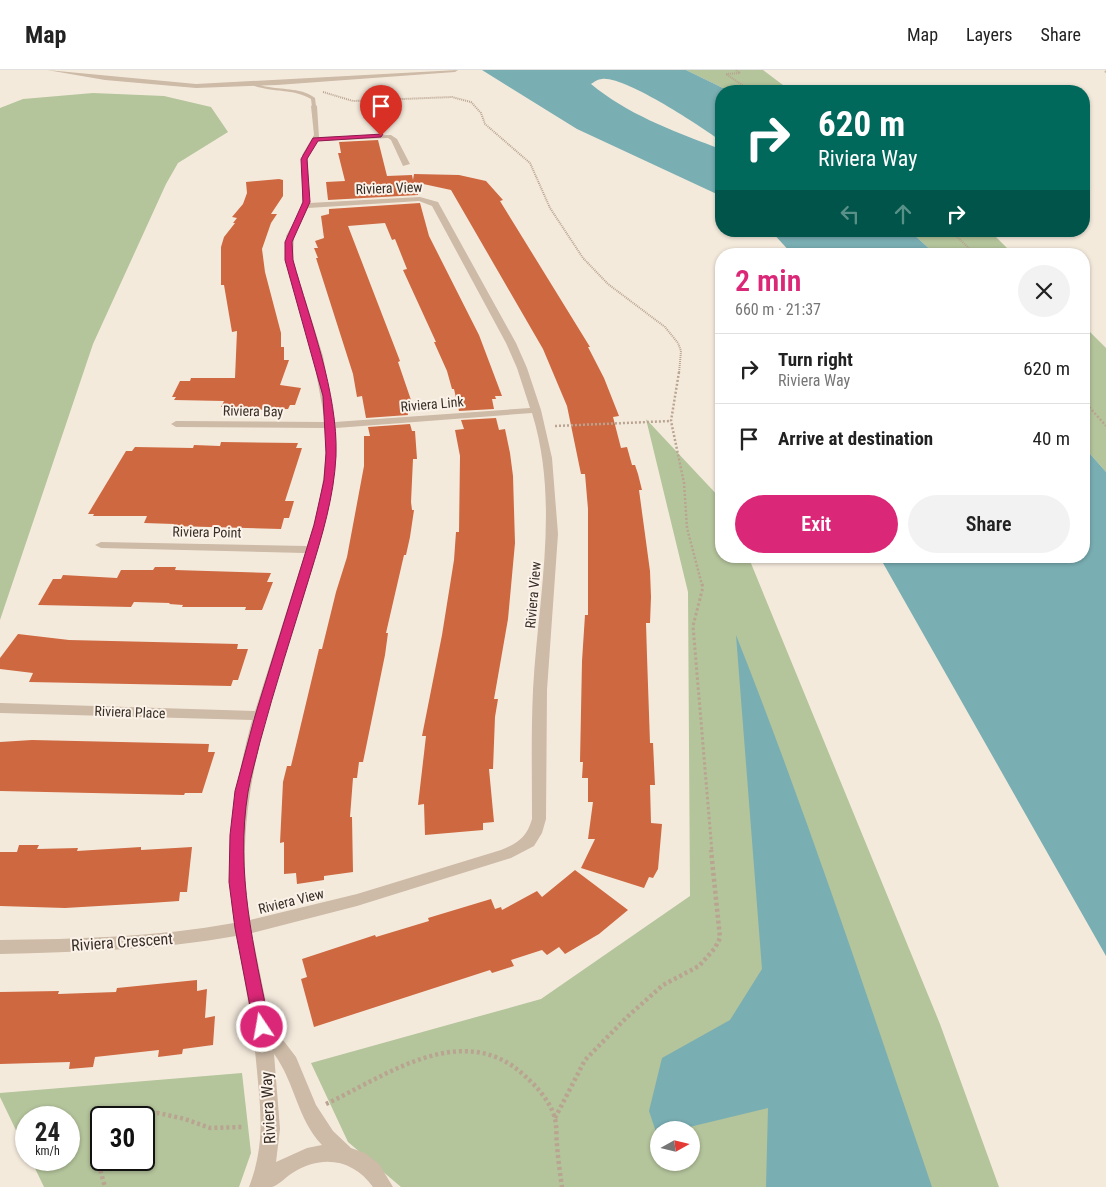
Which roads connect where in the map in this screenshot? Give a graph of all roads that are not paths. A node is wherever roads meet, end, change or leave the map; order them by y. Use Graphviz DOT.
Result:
graph roads {
  1 [pos="50,70"];
  2 [pos="455,70"];
  3 [pos="254,84"];
  4 [pos="314,106"];
  5 [pos="316,139"];
  6 [pos="406,164"];
  7 [pos="305,206"];
  8 [pos="536,410"];
  9 [pos="176,424"];
  10 [pos="330,425"];
  11 [pos="101,545"];
  12 [pos="312,550"];
  13 [pos="0,708"];
  14 [pos="261,716"];
  15 [pos="242,928"];
  16 [pos="0,947"];
  17 [pos="262,1027"];
  18 [pos="344,1154"];
  19 [pos="259,1187"];
  20 [pos="384,1187"];
  1 -- 3 [label="street"];
  2 -- 3 [label="street"];
  3 -- 4 [label="lane"];
  4 -- 5 [label="street"];
  5 -- 6 [label="street"];
  5 -- 7 [label="street, Riviera Way"];
  7 -- 8 [label="street, Riviera View"];
  7 -- 10 [label="street, Riviera Way"];
  8 -- 10 [label="street, Riviera Link"];
  8 -- 15 [label="street, Riviera View"];
  9 -- 10 [label="street, Riviera Bay"];
  10 -- 12 [label="street, Riviera Way"];
  11 -- 12 [label="street, Riviera Point"];
  12 -- 14 [label="street, Riviera Way"];
  13 -- 14 [label="street, Riviera Place"];
  14 -- 15 [label="street, Riviera Way"];
  15 -- 16 [label="street, Riviera Crescent"];
  15 -- 17 [label="street, Riviera Way"];
  17 -- 18 [label="street, Riviera Way"];
  17 -- 19 [label="street, Riviera Way"];
  18 -- 19 [label="street, Riviera Way"];
  18 -- 20 [label="street, Riviera Way"];
}
